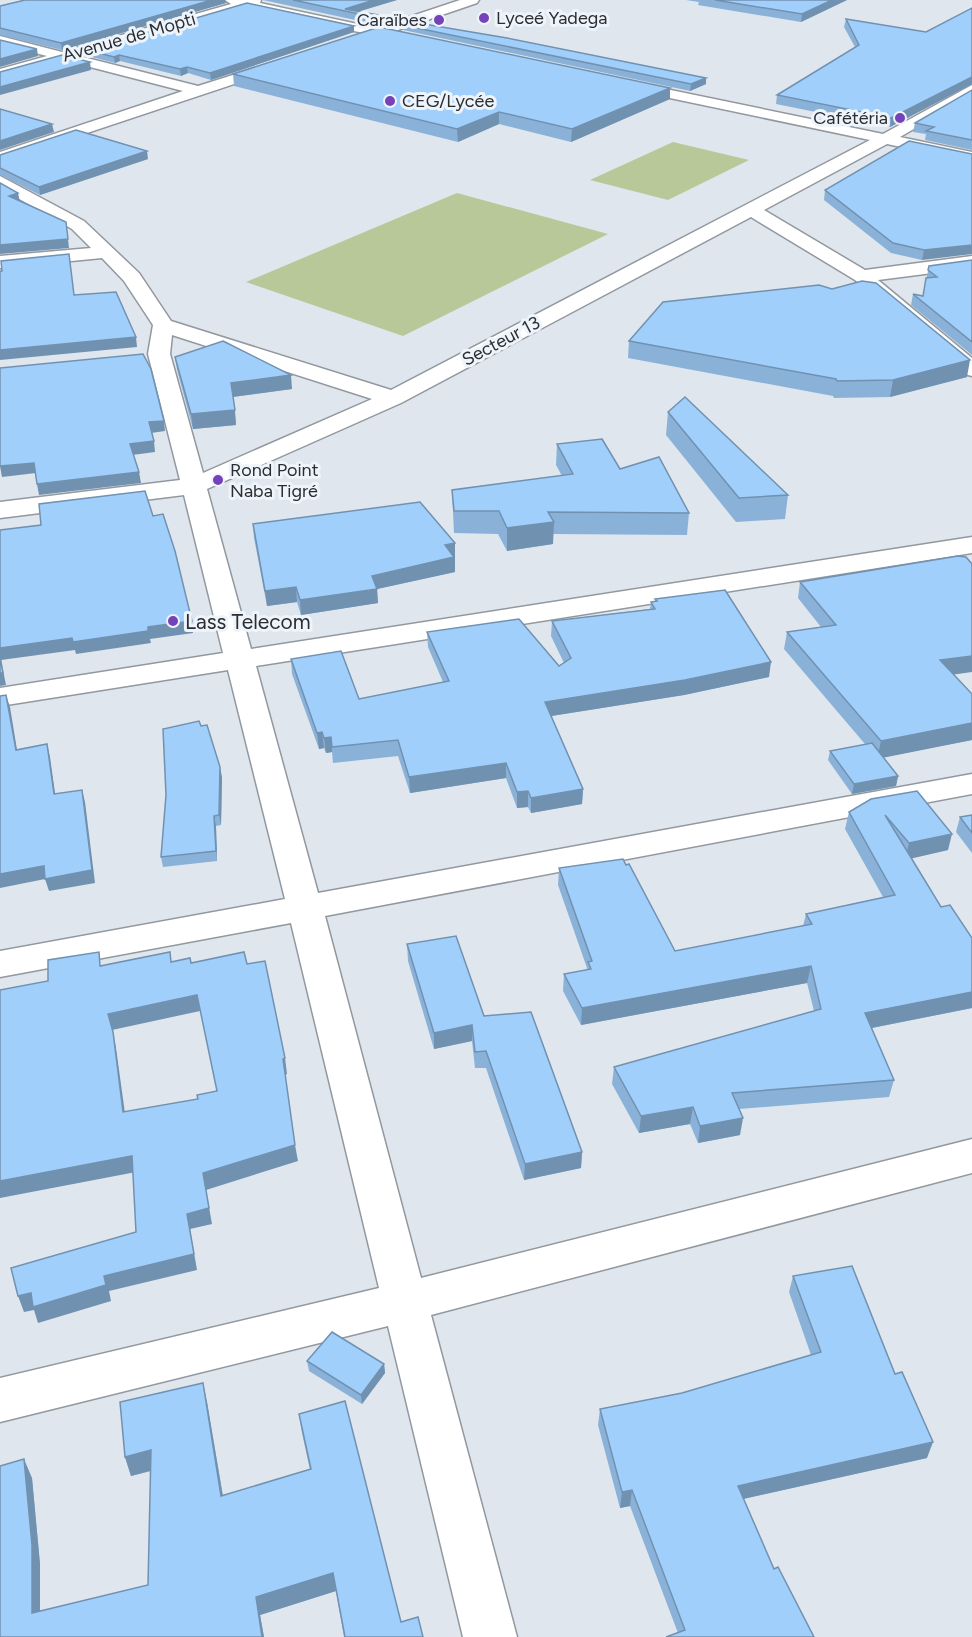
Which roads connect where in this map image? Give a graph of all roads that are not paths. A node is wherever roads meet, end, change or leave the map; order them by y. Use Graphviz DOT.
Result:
graph roads {
  1 [pos="231,0"];
  2 [pos="473,0"];
  3 [pos="252,2"];
  4 [pos="375,32"];
  5 [pos="0,40"];
  6 [pos="353,40"];
  7 [pos="422,42"];
  8 [pos="63,56"];
  9 [pos="287,62"];
  10 [pos="0,74"];
  11 [pos="607,81"];
  12 [pos="972,88"];
  13 [pos="199,91"];
  14 [pos="885,139"];
  15 [pos="0,157"];
  16 [pos="972,157"];
  17 [pos="0,181"];
  18 [pos="750,209"];
  19 [pos="107,252"];
  20 [pos="0,262"];
  21 [pos="972,262"];
  22 [pos="862,276"];
  23 [pos="153,345"];
  24 [pos="972,369"];
  25 [pos="393,398"];
  26 [pos="194,486"];
  27 [pos="0,510"];
  28 [pos="972,545"];
  29 [pos="240,661"];
  30 [pos="0,697"];
  31 [pos="972,784"];
  32 [pos="305,908"];
  33 [pos="0,964"];
  34 [pos="972,1156"];
  35 [pos="405,1302"];
  36 [pos="0,1400"];
  37 [pos="490,1637"];
  1 -- 3 [label="street"];
  2 -- 4 [label="street"];
  3 -- 4 [label="street"];
  3 -- 8 [label="street, Avenue de Mopti"];
  4 -- 6 [label="street"];
  4 -- 7 [label="street"];
  5 -- 8 [label="street"];
  8 -- 10 [label="street, Avenue de Mopti"];
  8 -- 13 [label="street"];
  9 -- 13 [label="street"];
  11 -- 14 [label="street"];
  12 -- 14 [label="street, Secteur 13"];
  13 -- 15 [label="street"];
  14 -- 16 [label="street"];
  14 -- 18 [label="street, Secteur 13"];
  17 -- 19 [label="street"];
  18 -- 22 [label="street"];
  18 -- 25 [label="street, Secteur 13"];
  19 -- 20 [label="street"];
  19 -- 23 [label="street"];
  21 -- 22 [label="street"];
  22 -- 24 [label="street"];
  23 -- 25 [label="street"];
  23 -- 26 [label="street"];
  25 -- 26 [label="street, Secteur 13"];
  26 -- 27 [label="street, Secteur 13"];
  26 -- 29 [label="street"];
  28 -- 29 [label="street"];
  29 -- 30 [label="street"];
  29 -- 32 [label="street"];
  31 -- 32 [label="street"];
  32 -- 33 [label="street"];
  32 -- 35 [label="street"];
  34 -- 35 [label="street"];
  35 -- 36 [label="street"];
  35 -- 37 [label="street"];
}
